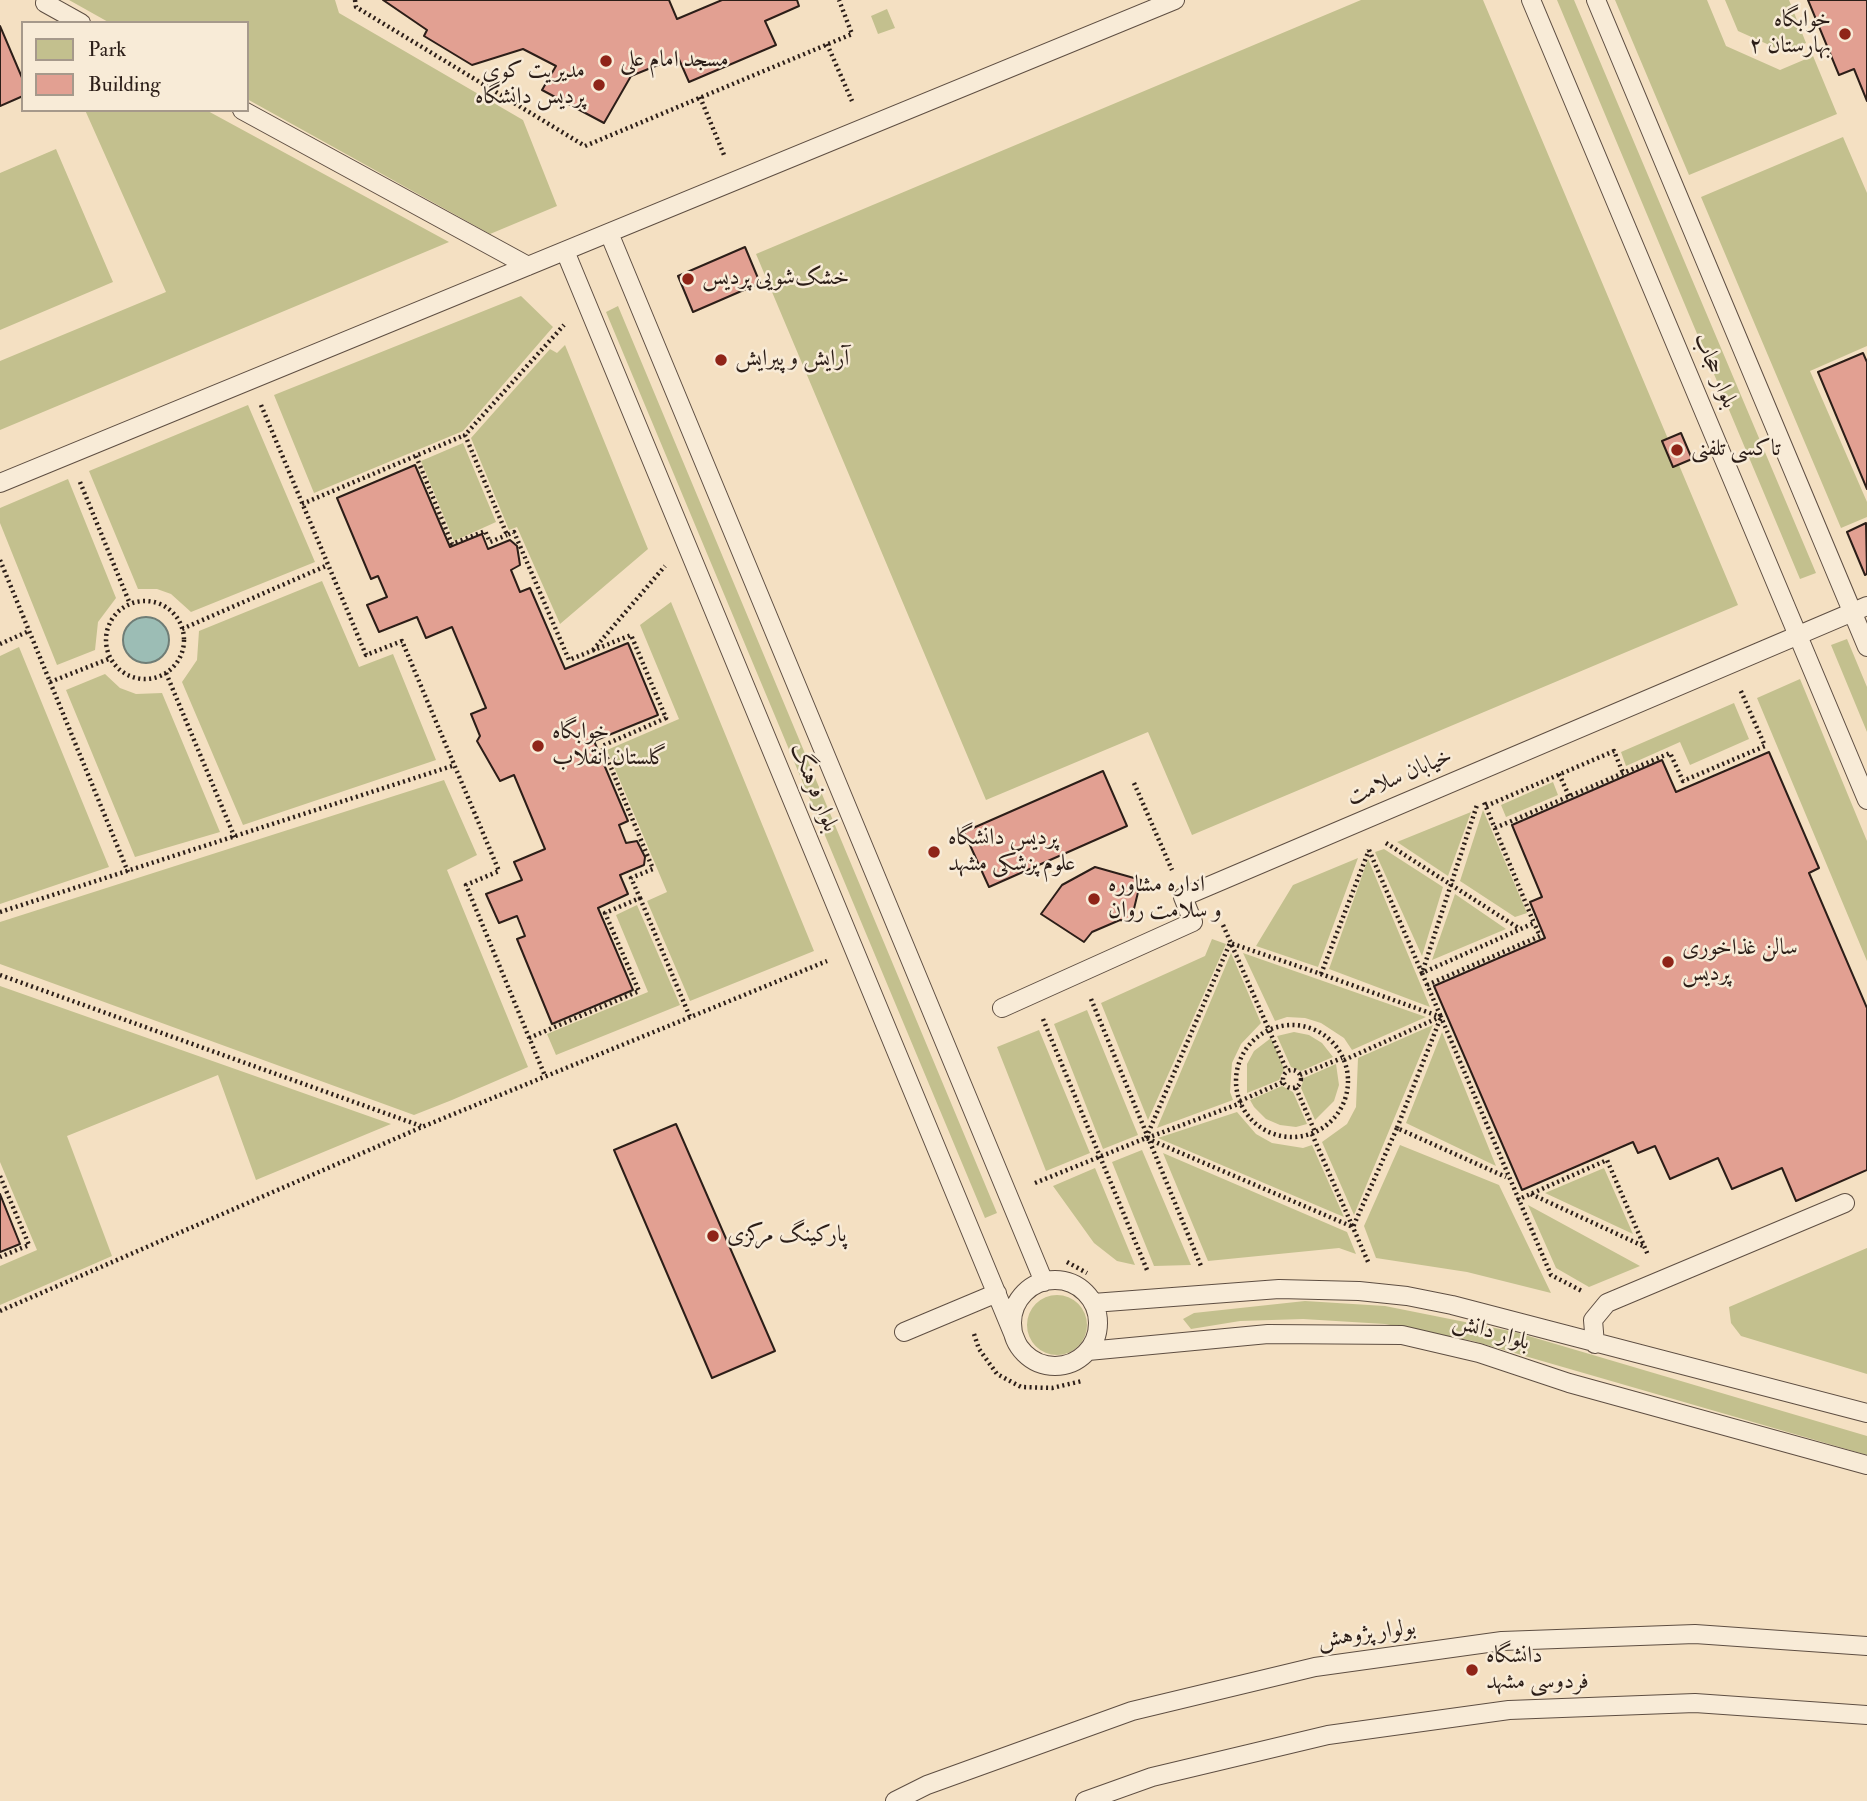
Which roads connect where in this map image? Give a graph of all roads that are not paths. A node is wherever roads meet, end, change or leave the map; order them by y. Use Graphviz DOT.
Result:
graph roads {
  1 [pos="1175,0"];
  2 [pos="1531,0"];
  3 [pos="1596,0"];
  4 [pos="45,3"];
  5 [pos="77,21"];
  6 [pos="246,112"];
  7 [pos="609,233"];
  8 [pos="565,251"];
  9 [pos="528,266"];
  10 [pos="0,483"];
  11 [pos="1860,609"];
  12 [pos="1799,635"];
  13 [pos="1867,647"];
  14 [pos="1867,800"];
  15 [pos="1002,1008"];
  16 [pos="1845,1203"];
  17 [pos="1044,1282"];
  18 [pos="997,1293"];
  19 [pos="1093,1303"];
  20 [pos="1593,1320"];
  21 [pos="904,1332"];
  22 [pos="1565,1336"];
  23 [pos="1017,1343"];
  24 [pos="1595,1344"];
  25 [pos="1088,1351"];
  26 [pos="1867,1412"];
  27 [pos="1867,1465"];
  28 [pos="1867,1646"];
  29 [pos="1867,1715"];
  30 [pos="895,1801"];
  31 [pos="1085,1801"];
  1 -- 7 [label="lane"];
  2 -- 12 [label="lane, بلوار حجاب"];
  3 -- 11 [label="lane, بلوار حجاب"];
  4 -- 5 [label="lane"];
  6 -- 9 [label="lane"];
  7 -- 8 [label="lane"];
  7 -- 17 [label="lane, بلوار فرهنگ"];
  8 -- 9 [label="lane"];
  8 -- 18 [label="lane, بلوار فرهنگ"];
  9 -- 10 [label="lane"];
  11 -- 12 [label="lane, خیابان سلامت"];
  11 -- 13 [label="lane, بلوار حجاب"];
  12 -- 14 [label="lane, بلوار حجاب"];
  12 -- 15 [label="lane, خیابان سلامت"];
  16 -- 20 [label="lane"];
  17 -- 19 [label="lane"];
  17 -- 23 [label="lane"];
  18 -- 21 [label="lane"];
  18 -- 23 [label="lane, بلوار فرهنگ"];
  19 -- 22 [label="lane, بلوار دانش"];
  19 -- 25 [label="lane"];
  20 -- 22 [label="lane"];
  20 -- 24 [label="lane"];
  22 -- 24 [label="lane, بلوار دانش"];
  23 -- 25 [label="lane"];
  24 -- 26 [label="lane, بلوار دانش"];
  25 -- 27 [label="lane, بلوار دانش"];
  28 -- 30 [label="lane, بولوار پژوهش"];
  29 -- 31 [label="lane"];
}
